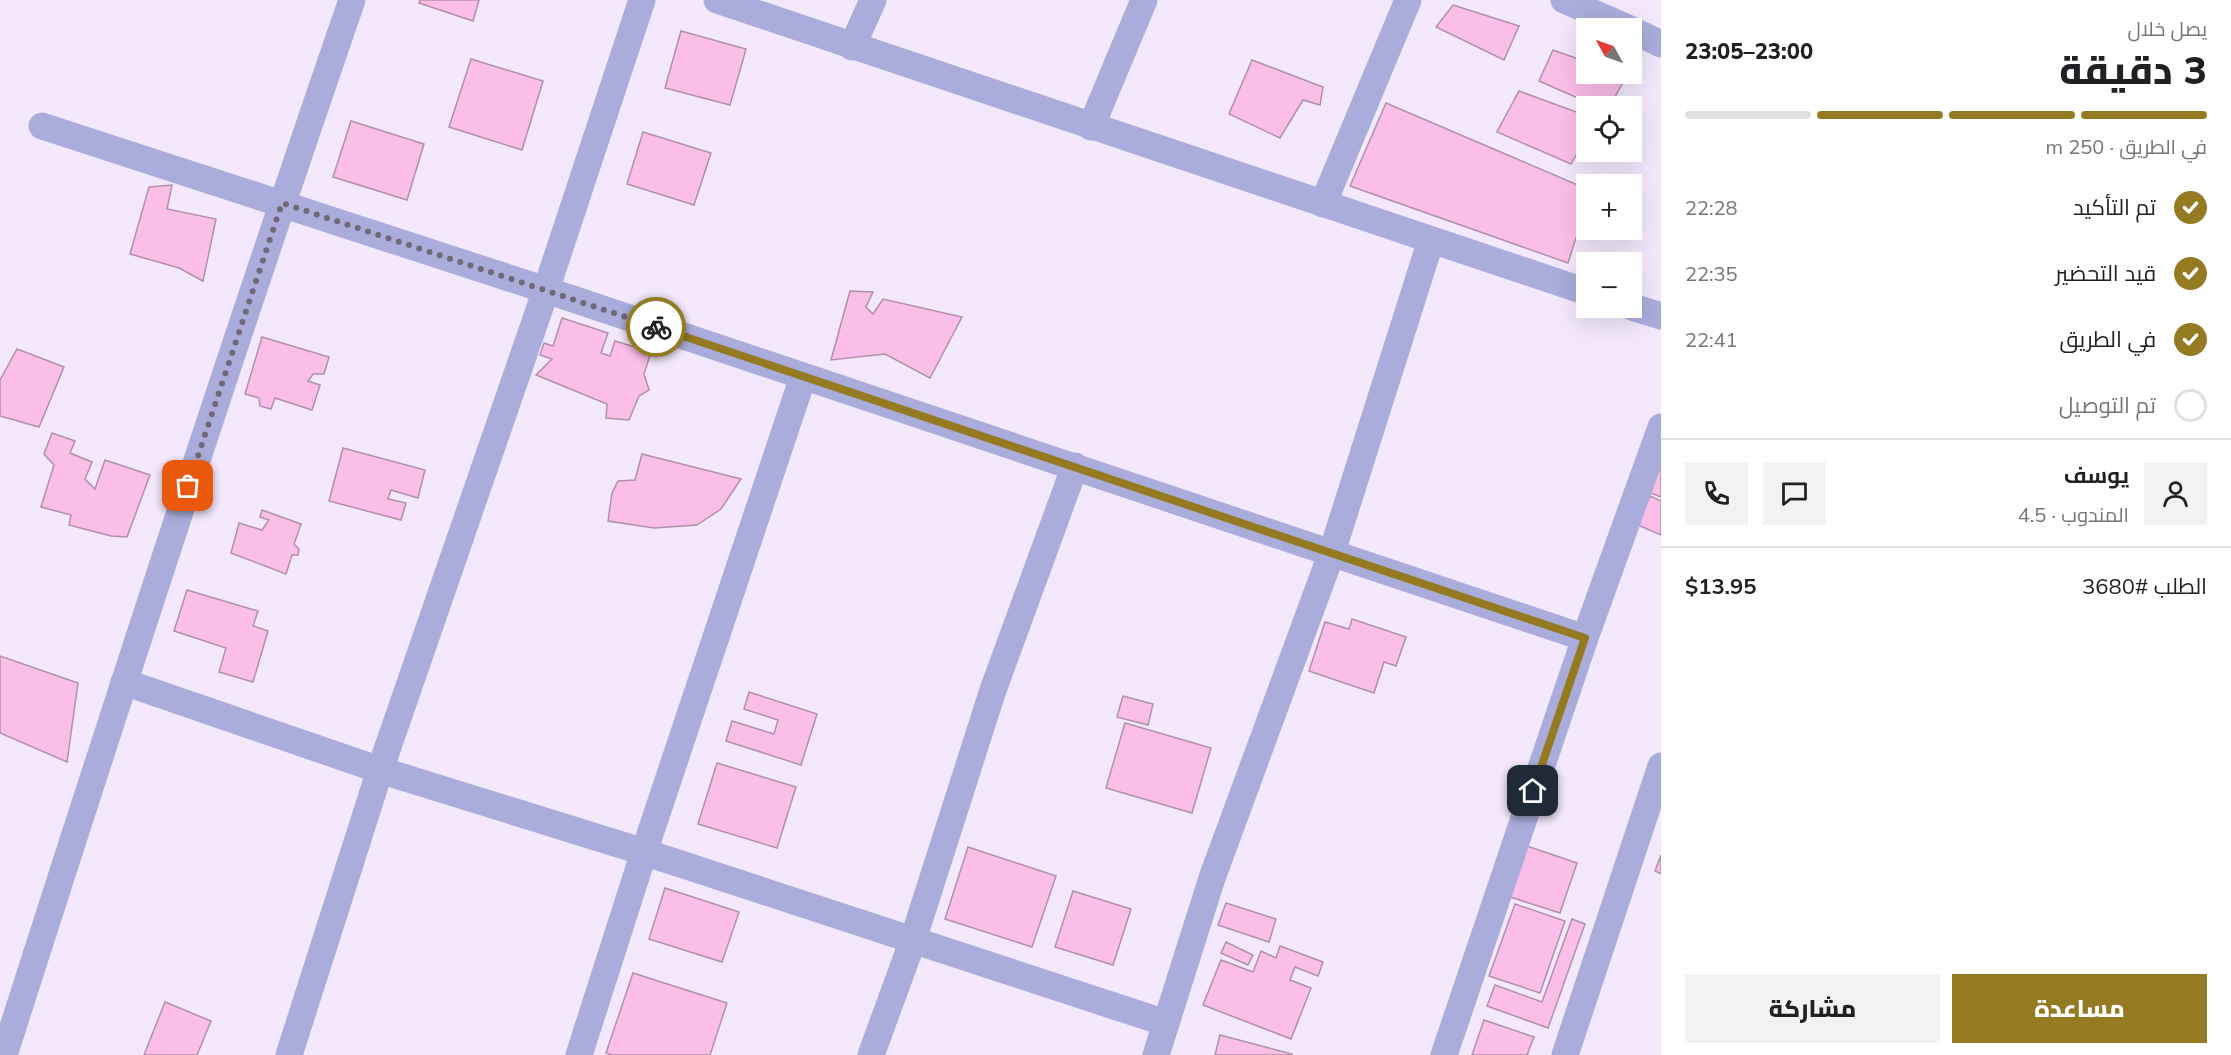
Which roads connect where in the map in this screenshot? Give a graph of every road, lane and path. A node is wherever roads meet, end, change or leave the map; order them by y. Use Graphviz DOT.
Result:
graph roads {
  1 [pos="352,0"];
  2 [pos="642,0"];
  3 [pos="717,0"];
  4 [pos="873,0"];
  5 [pos="1144,0"];
  6 [pos="1408,0"];
  7 [pos="1564,0"];
  8 [pos="1605,18"];
  9 [pos="1642,35"];
  10 [pos="1661,44"];
  11 [pos="852,47"];
  12 [pos="42,126"];
  13 [pos="1091,127"];
  14 [pos="282,203"];
  15 [pos="1323,204"];
  16 [pos="1431,240"];
  17 [pos="1576,288"];
  18 [pos="546,290"];
  19 [pos="1642,310"];
  20 [pos="1661,316"];
  21 [pos="803,377"];
  22 [pos="1661,426"];
  23 [pos="1075,466"];
  24 [pos="1332,552"];
  25 [pos="1585,638"];
  26 [pos="124,682"];
  27 [pos="1661,766"];
  28 [pos="380,770"];
  29 [pos="644,852"];
  30 [pos="913,940"];
  31 [pos="1166,1023"];
  32 [pos="4,1055"];
  33 [pos="289,1055"];
  34 [pos="579,1055"];
  35 [pos="871,1055"];
  36 [pos="1156,1055"];
  37 [pos="1444,1055"];
  38 [pos="1565,1055"];
  1 -- 14 [label="street"];
  2 -- 18 [label="street"];
  3 -- 11 [label="street"];
  4 -- 11 [label="street"];
  5 -- 13 [label="street"];
  6 -- 15 [label="street"];
  7 -- 8 [label="street"];
  9 -- 10 [label="street"];
  11 -- 13 [label="street"];
  12 -- 14 [label="street"];
  13 -- 15 [label="street"];
  14 -- 18 [label="street"];
  14 -- 26 [label="street"];
  15 -- 16 [label="street"];
  16 -- 17 [label="street"];
  16 -- 24 [label="street"];
  18 -- 21 [label="street"];
  18 -- 28 [label="street"];
  19 -- 20 [label="street"];
  21 -- 23 [label="street"];
  21 -- 29 [label="street"];
  22 -- 25 [label="street"];
  23 -- 24 [label="street"];
  23 -- 30 [label="street"];
  24 -- 25 [label="street"];
  24 -- 31 [label="street"];
  25 -- 37 [label="street"];
  26 -- 28 [label="street"];
  26 -- 32 [label="street"];
  27 -- 38 [label="street"];
  28 -- 29 [label="street"];
  28 -- 33 [label="street"];
  29 -- 30 [label="street"];
  29 -- 34 [label="street"];
  30 -- 31 [label="street"];
  30 -- 35 [label="street"];
  31 -- 36 [label="street"];
}
